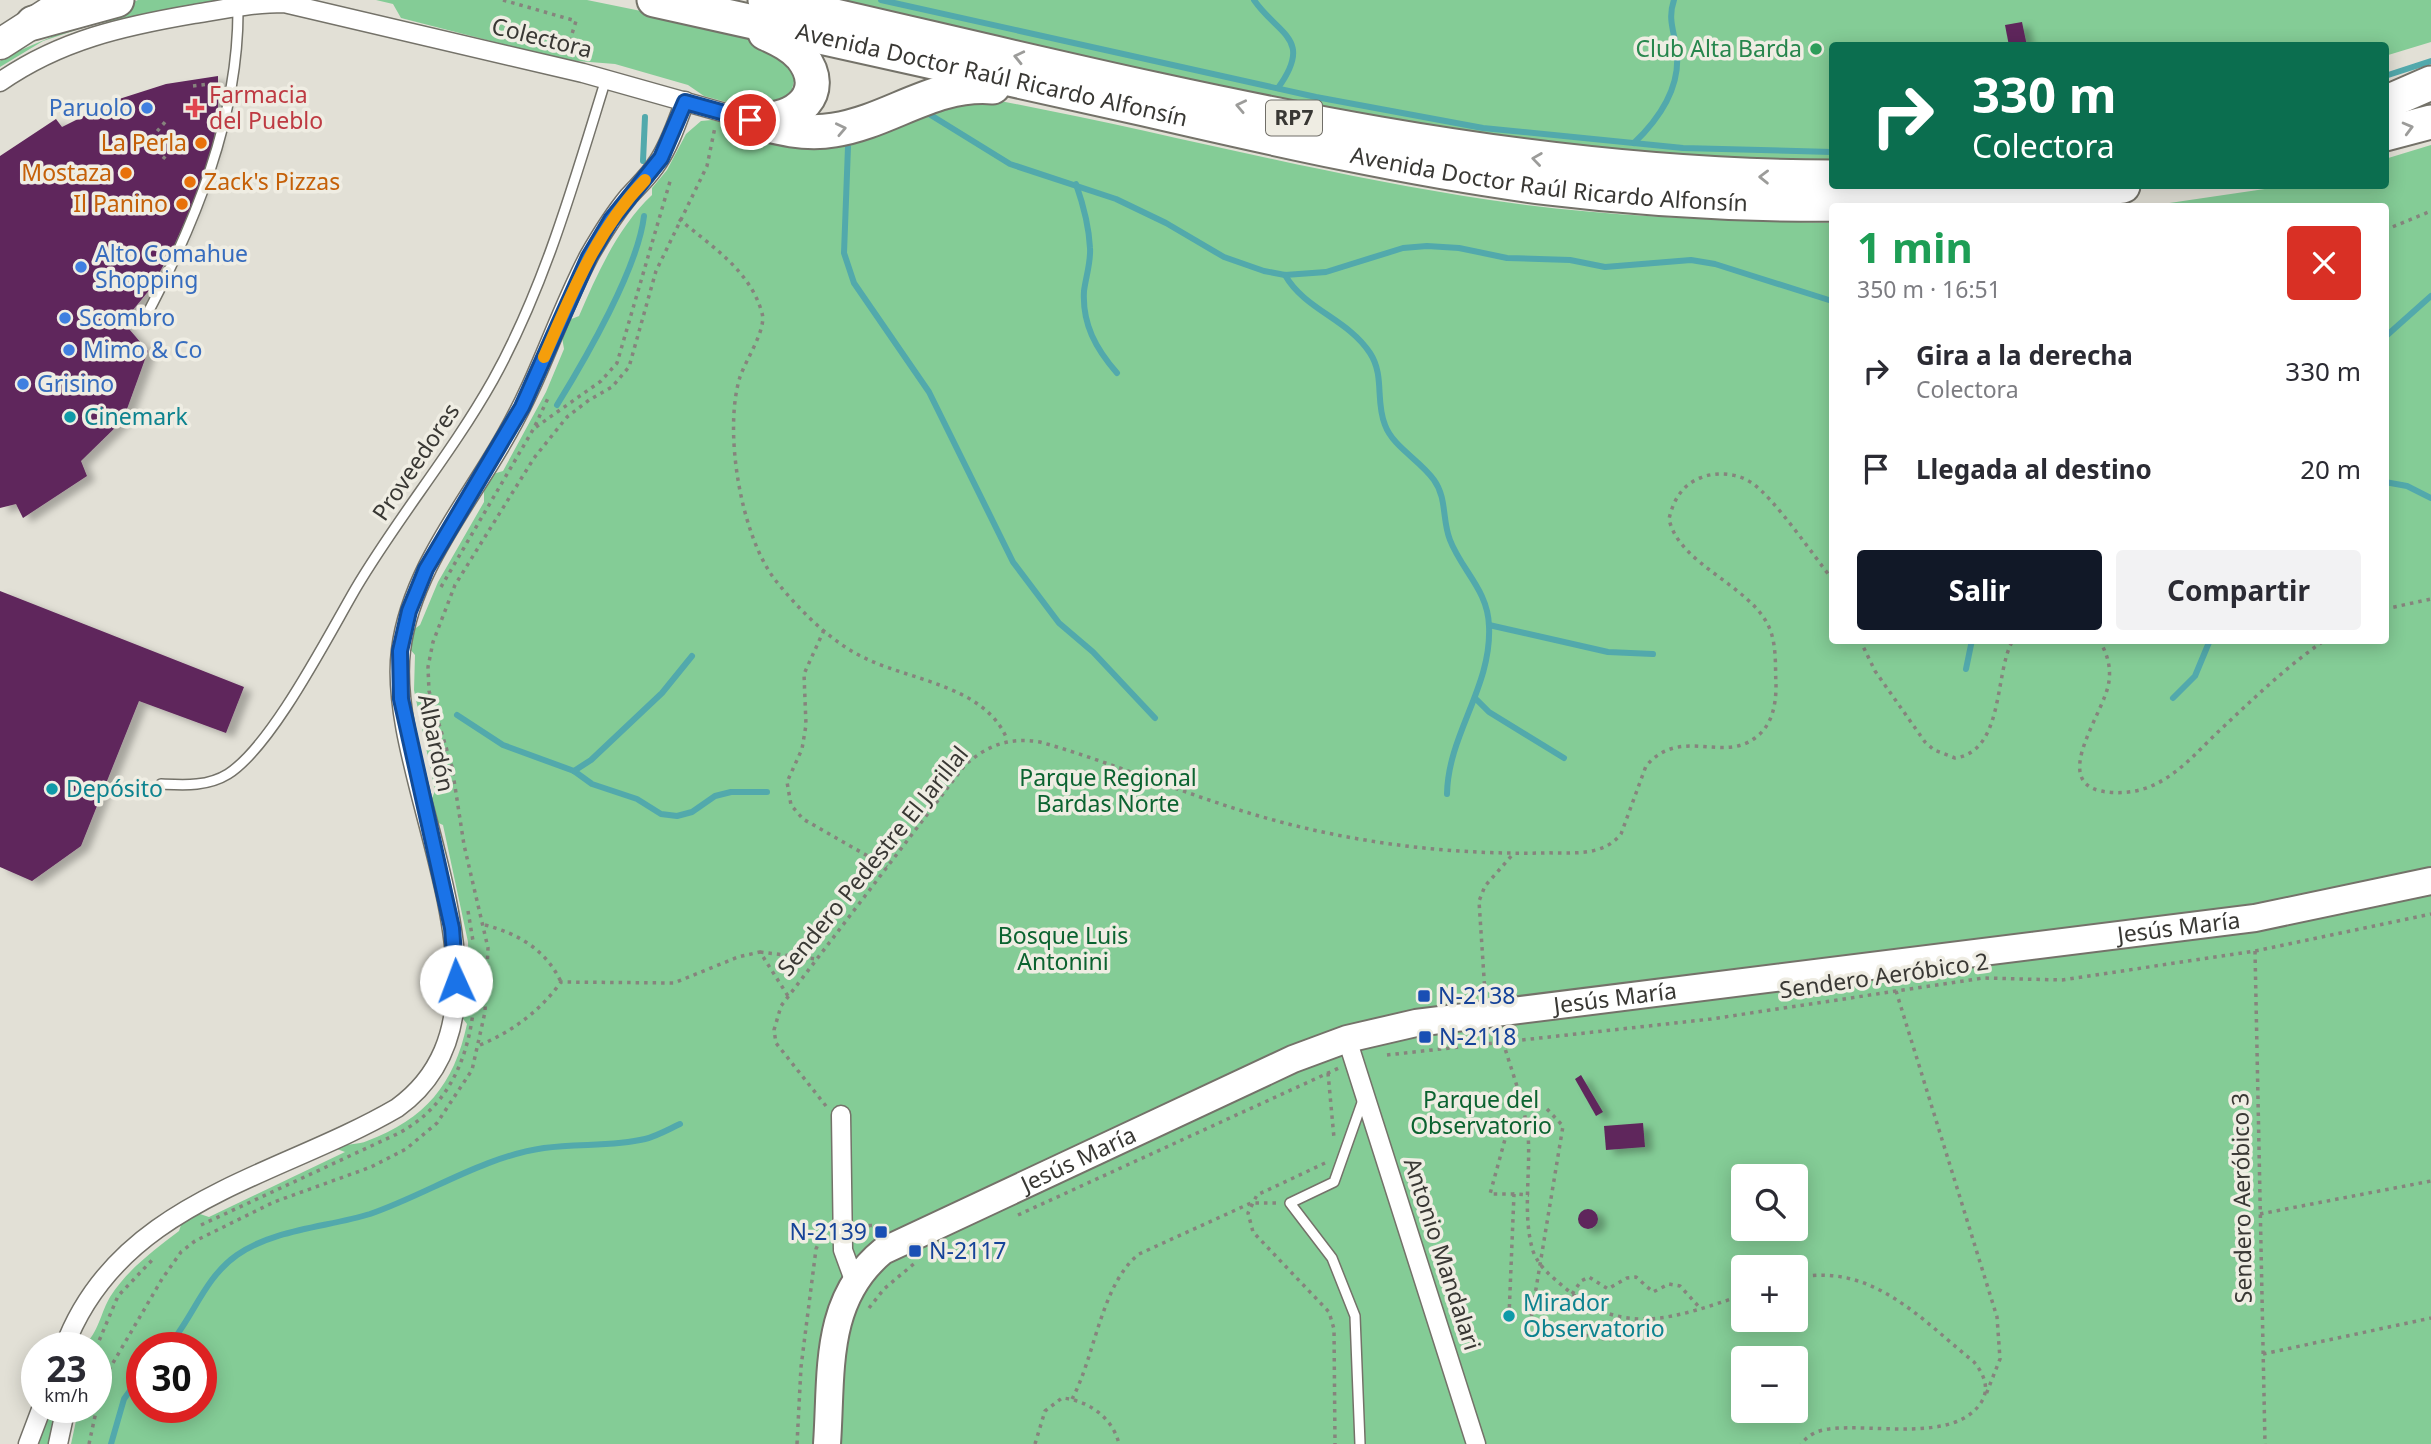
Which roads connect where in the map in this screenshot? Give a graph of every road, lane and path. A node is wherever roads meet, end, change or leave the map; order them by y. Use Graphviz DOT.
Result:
graph roads {
  1 [pos="68,0"];
  2 [pos="117,0"];
  3 [pos="503,0"];
  4 [pos="654,0"];
  5 [pos="765,0"];
  6 [pos="238,7"];
  7 [pos="32,12"];
  8 [pos="721,14"];
  9 [pos="0,20"];
  10 [pos="0,44"];
  11 [pos="565,60"];
  12 [pos="607,79"];
  13 [pos="0,82"];
  14 [pos="2431,83"];
  15 [pos="193,86"];
  16 [pos="1072,93"];
  17 [pos="211,95"];
  18 [pos="2431,96"];
  19 [pos="2389,101"];
  20 [pos="685,102"];
  21 [pos="2389,107"];
  22 [pos="750,120"];
  23 [pos="166,121"];
  24 [pos="2431,121"];
  25 [pos="709,124"];
  26 [pos="715,125"];
  27 [pos="2389,133"];
  28 [pos="183,135"];
  29 [pos="146,144"];
  30 [pos="163,159"];
  31 [pos="1829,177"];
  32 [pos="2088,189"];
  33 [pos="661,191"];
  34 [pos="2431,211"];
  35 [pos="680,219"];
  36 [pos="2389,228"];
  37 [pos="144,320"];
  38 [pos="552,388"];
  39 [pos="534,428"];
  40 [pos="1829,575"];
  41 [pos="438,593"];
  42 [pos="2431,599"];
  43 [pos="2389,608"];
  44 [pos="824,630"];
  45 [pos="1862,644"];
  46 [pos="2011,644"];
  47 [pos="2101,644"];
  48 [pos="2320,644"];
  49 [pos="428,736"];
  50 [pos="1007,740"];
  51 [pos="161,785"];
  52 [pos="443,800"];
  53 [pos="1514,853"];
  54 [pos="887,867"];
  55 [pos="2431,881"];
  56 [pos="467,902"];
  57 [pos="2431,914"];
  58 [pos="484,925"];
  59 [pos="474,947"];
  60 [pos="2255,951"];
  61 [pos="760,952"];
  62 [pos="474,956"];
  63 [pos="816,959"];
  64 [pos="561,982"];
  65 [pos="1896,991"];
  66 [pos="788,996"];
  67 [pos="1486,997"];
  68 [pos="1347,1039"];
  69 [pos="1503,1041"];
  70 [pos="480,1045"];
  71 [pos="1381,1055"];
  72 [pos="1328,1073"];
  73 [pos="1365,1095"];
  74 [pos="1547,1109"];
  75 [pos="834,1112"];
  76 [pos="1507,1132"];
  77 [pos="2431,1181"];
  78 [pos="1514,1194"];
  79 [pos="1530,1195"];
  80 [pos="1290,1203"];
  81 [pos="2260,1214"];
  82 [pos="1017,1216"];
  83 [pos="194,1228"];
  84 [pos="820,1240"];
  85 [pos="160,1253"];
  86 [pos="922,1259"];
  87 [pos="1540,1265"];
  88 [pos="108,1276"];
  89 [pos="1808,1276"];
  90 [pos="854,1280"];
  91 [pos="1571,1294"];
  92 [pos="1731,1299"];
  93 [pos="1701,1309"];
  94 [pos="1509,1315"];
  95 [pos="865,1316"];
  96 [pos="2431,1318"];
  97 [pos="72,1332"];
  98 [pos="83,1332"];
  99 [pos="103,1332"];
  100 [pos="1610,1340"];
  101 [pos="2263,1354"];
  102 [pos="1072,1399"];
  103 [pos="1984,1399"];
  104 [pos="36,1423"];
  105 [pos="63,1423"];
  106 [pos="28,1444"];
  107 [pos="58,1444"];
  108 [pos="797,1444"];
  109 [pos="828,1444"];
  110 [pos="1035,1444"];
  111 [pos="1119,1444"];
  112 [pos="1360,1444"];
  113 [pos="1476,1444"];
  114 [pos="1801,1444"];
  115 [pos="2265,1444"];
  1 -- 7 [label="main road"];
  2 -- 7 [label="highway"];
  3 -- 11 [label="path"];
  4 -- 8 [label="highway, Avenida Doctor Raúl Ricardo Alfonsín / RP7"];
  31 -- 5 [label="highway, Avenida Doctor Raúl Ricardo Alfonsín / RP7, one-way"];
  6 -- 12 [label="street, Colectora"];
  6 -- 13 [label="street, Colectora"];
  6 -- 37 [label="lane"];
  7 -- 9 [label="main road"];
  7 -- 10 [label="main road"];
  8 -- 16 [label="highway, Avenida Doctor Raúl Ricardo Alfonsín / RP7"];
  8 -- 22 [label="highway"];
  12 -- 20 [label="street, Colectora"];
  12 -- 51 [label="lane, Proveedores"];
  14 -- 19 [label="highway"];
  15 -- 17 [label="path"];
  22 -- 16 [label="highway, one-way"];
  16 -- 32 [label="highway, Avenida Doctor Raúl Ricardo Alfonsín / RP7"];
  18 -- 21 [label="highway"];
  20 -- 22 [label="street, Colectora"];
  20 -- 88 [label="street, Albardón"];
  23 -- 29 [label="path"];
  27 -- 24 [label="highway, one-way"];
  25 -- 26 [label="path"];
  28 -- 30 [label="path"];
  33 -- 39 [label="path"];
  34 -- 36 [label="path"];
  35 -- 44 [label="path"];
  38 -- 39 [label="path"];
  39 -- 41 [label="path"];
  40 -- 53 [label="path"];
  42 -- 43 [label="path"];
  44 -- 50 [label="path"];
  44 -- 54 [label="path"];
  45 -- 46 [label="path"];
  47 -- 48 [label="path"];
  49 -- 52 [label="path"];
  50 -- 53 [label="path"];
  50 -- 54 [label="path, Sendero Pedestre El Jarillal"];
  53 -- 67 [label="path"];
  54 -- 63 [label="path, Sendero Pedestre El Jarillal"];
  55 -- 68 [label="main road, Jesús María"];
  56 -- 59 [label="path"];
  57 -- 60 [label="path, Sendero Aeróbico 2"];
  58 -- 64 [label="path"];
  60 -- 65 [label="path, Sendero Aeróbico 2"];
  60 -- 81 [label="path, Sendero Aeróbico 3"];
  61 -- 63 [label="path"];
  61 -- 64 [label="path"];
  61 -- 66 [label="path"];
  62 -- 83 [label="path"];
  63 -- 66 [label="path, Sendero Pedestre El Jarillal"];
  64 -- 70 [label="path"];
  65 -- 69 [label="path, Sendero Aeróbico 2"];
  65 -- 103 [label="path"];
  66 -- 75 [label="path, Sendero Pedestre El Jarillal"];
  68 -- 73 [label="street, Antonio Mandalari"];
  68 -- 90 [label="main road, Jesús María"];
  69 -- 71 [label="path, Sendero Aeróbico 2"];
  69 -- 79 [label="path"];
  72 -- 82 [label="path"];
  73 -- 80 [label="lane"];
  73 -- 113 [label="street, Antonio Mandalari"];
  74 -- 87 [label="path"];
  75 -- 90 [label="street"];
  76 -- 78 [label="path"];
  77 -- 81 [label="path"];
  78 -- 79 [label="path"];
  78 -- 94 [label="path"];
  79 -- 87 [label="path"];
  80 -- 102 [label="path"];
  80 -- 112 [label="lane"];
  81 -- 101 [label="path, Sendero Aeróbico 3"];
  84 -- 108 [label="path"];
  85 -- 99 [label="path"];
  86 -- 95 [label="path"];
  87 -- 91 [label="path"];
  87 -- 100 [label="path"];
  88 -- 97 [label="street, Albardón"];
  88 -- 98 [label="street, Albardón"];
  89 -- 103 [label="path"];
  90 -- 109 [label="main road"];
  91 -- 93 [label="path"];
  91 -- 93 [label="path"];
  92 -- 93 [label="path"];
  96 -- 101 [label="path"];
  101 -- 115 [label="path, Sendero Aeróbico 3"];
  102 -- 110 [label="path"];
  102 -- 111 [label="path"];
  103 -- 114 [label="path"];
  104 -- 106 [label="street"];
  105 -- 107 [label="street"];
}
